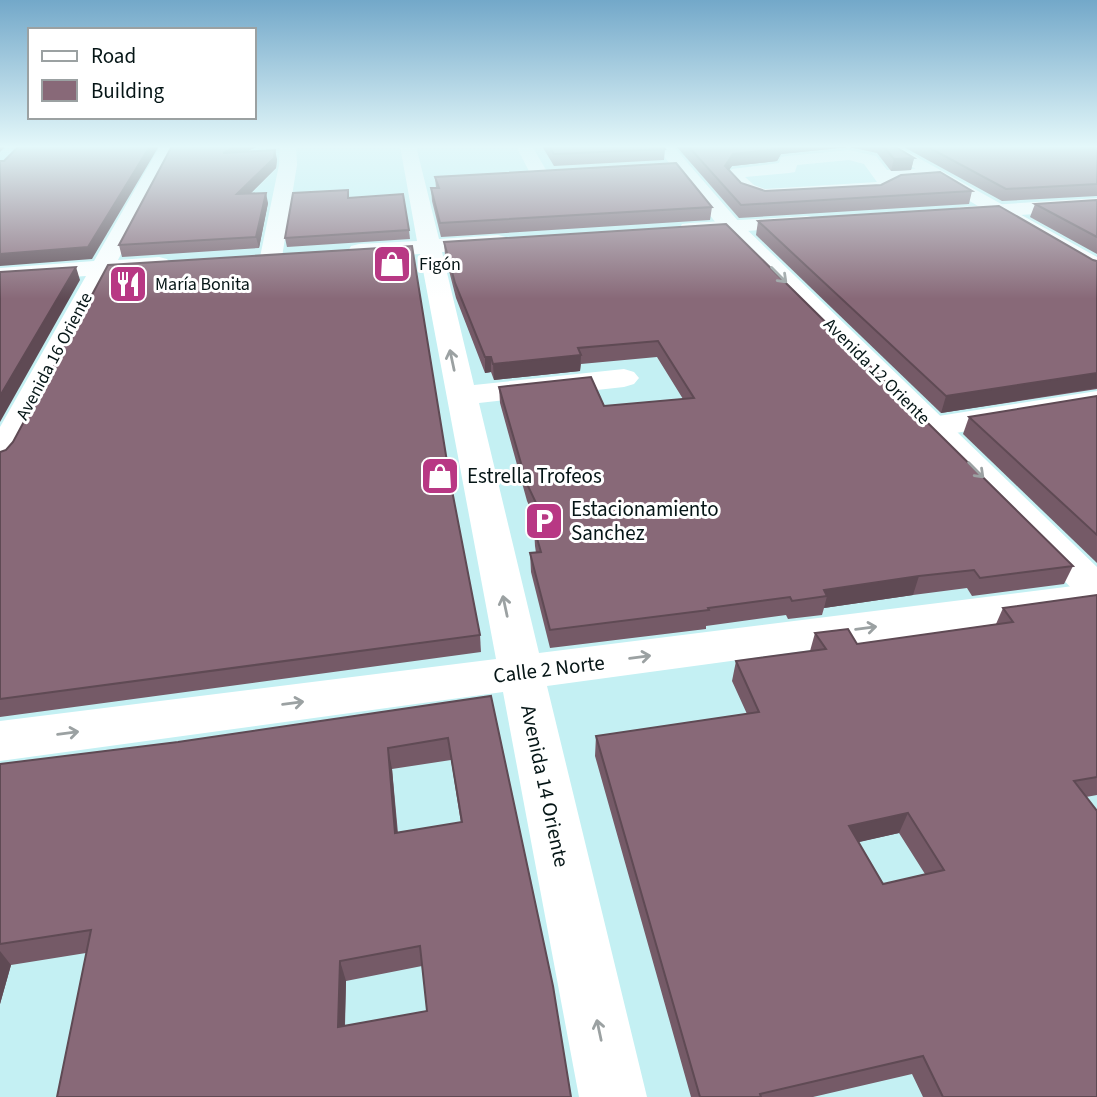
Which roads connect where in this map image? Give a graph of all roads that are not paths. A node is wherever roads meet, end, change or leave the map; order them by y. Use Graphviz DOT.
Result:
graph roads {
  1 [pos="140,197"];
  2 [pos="282,197"];
  3 [pos="423,197"];
  4 [pos="706,197"];
  5 [pos="975,197"];
  6 [pos="1097,204"];
  7 [pos="997,210"];
  8 [pos="944,214"];
  9 [pos="824,221"];
  10 [pos="731,227"];
  11 [pos="662,231"];
  12 [pos="524,240"];
  13 [pos="427,246"];
  14 [pos="336,252"];
  15 [pos="297,255"];
  16 [pos="271,257"];
  17 [pos="245,258"];
  18 [pos="180,263"];
  19 [pos="1097,267"];
  20 [pos="101,268"];
  21 [pos="0,275"];
  22 [pos="624,378"];
  23 [pos="460,396"];
  24 [pos="1097,400"];
  25 [pos="932,427"];
  26 [pos="0,456"];
  27 [pos="1097,590"];
  28 [pos="1097,597"];
  29 [pos="520,673"];
  30 [pos="0,741"];
  31 [pos="613,1097"];
  1 -- 20 [label="street, Avenida 16 Oriente"];
  2 -- 16 [label="street"];
  3 -- 13 [label="street, Avenida 14 Oriente"];
  4 -- 10 [label="street, Avenida 12 Oriente"];
  5 -- 7 [label="street"];
  6 -- 7 [label="street"];
  7 -- 8 [label="street"];
  7 -- 19 [label="street"];
  9 -- 10 [label="street"];
  10 -- 11 [label="street"];
  10 -- 25 [label="street, Avenida 12 Oriente, one-way"];
  12 -- 13 [label="street"];
  13 -- 14 [label="street"];
  23 -- 13 [label="street, Avenida 14 Oriente, one-way"];
  15 -- 16 [label="street"];
  16 -- 17 [label="street"];
  18 -- 20 [label="street"];
  20 -- 21 [label="street"];
  20 -- 26 [label="street, Avenida 16 Oriente"];
  22 -- 23 [label="street"];
  29 -- 23 [label="street, Avenida 14 Oriente, one-way"];
  24 -- 25 [label="street"];
  25 -- 27 [label="street, Avenida 12 Oriente, one-way"];
  29 -- 28 [label="street, Calle 2 Norte, one-way"];
  30 -- 29 [label="street, Calle 2 Norte, one-way"];
  31 -- 29 [label="street, Avenida 14 Oriente, one-way"];
}
